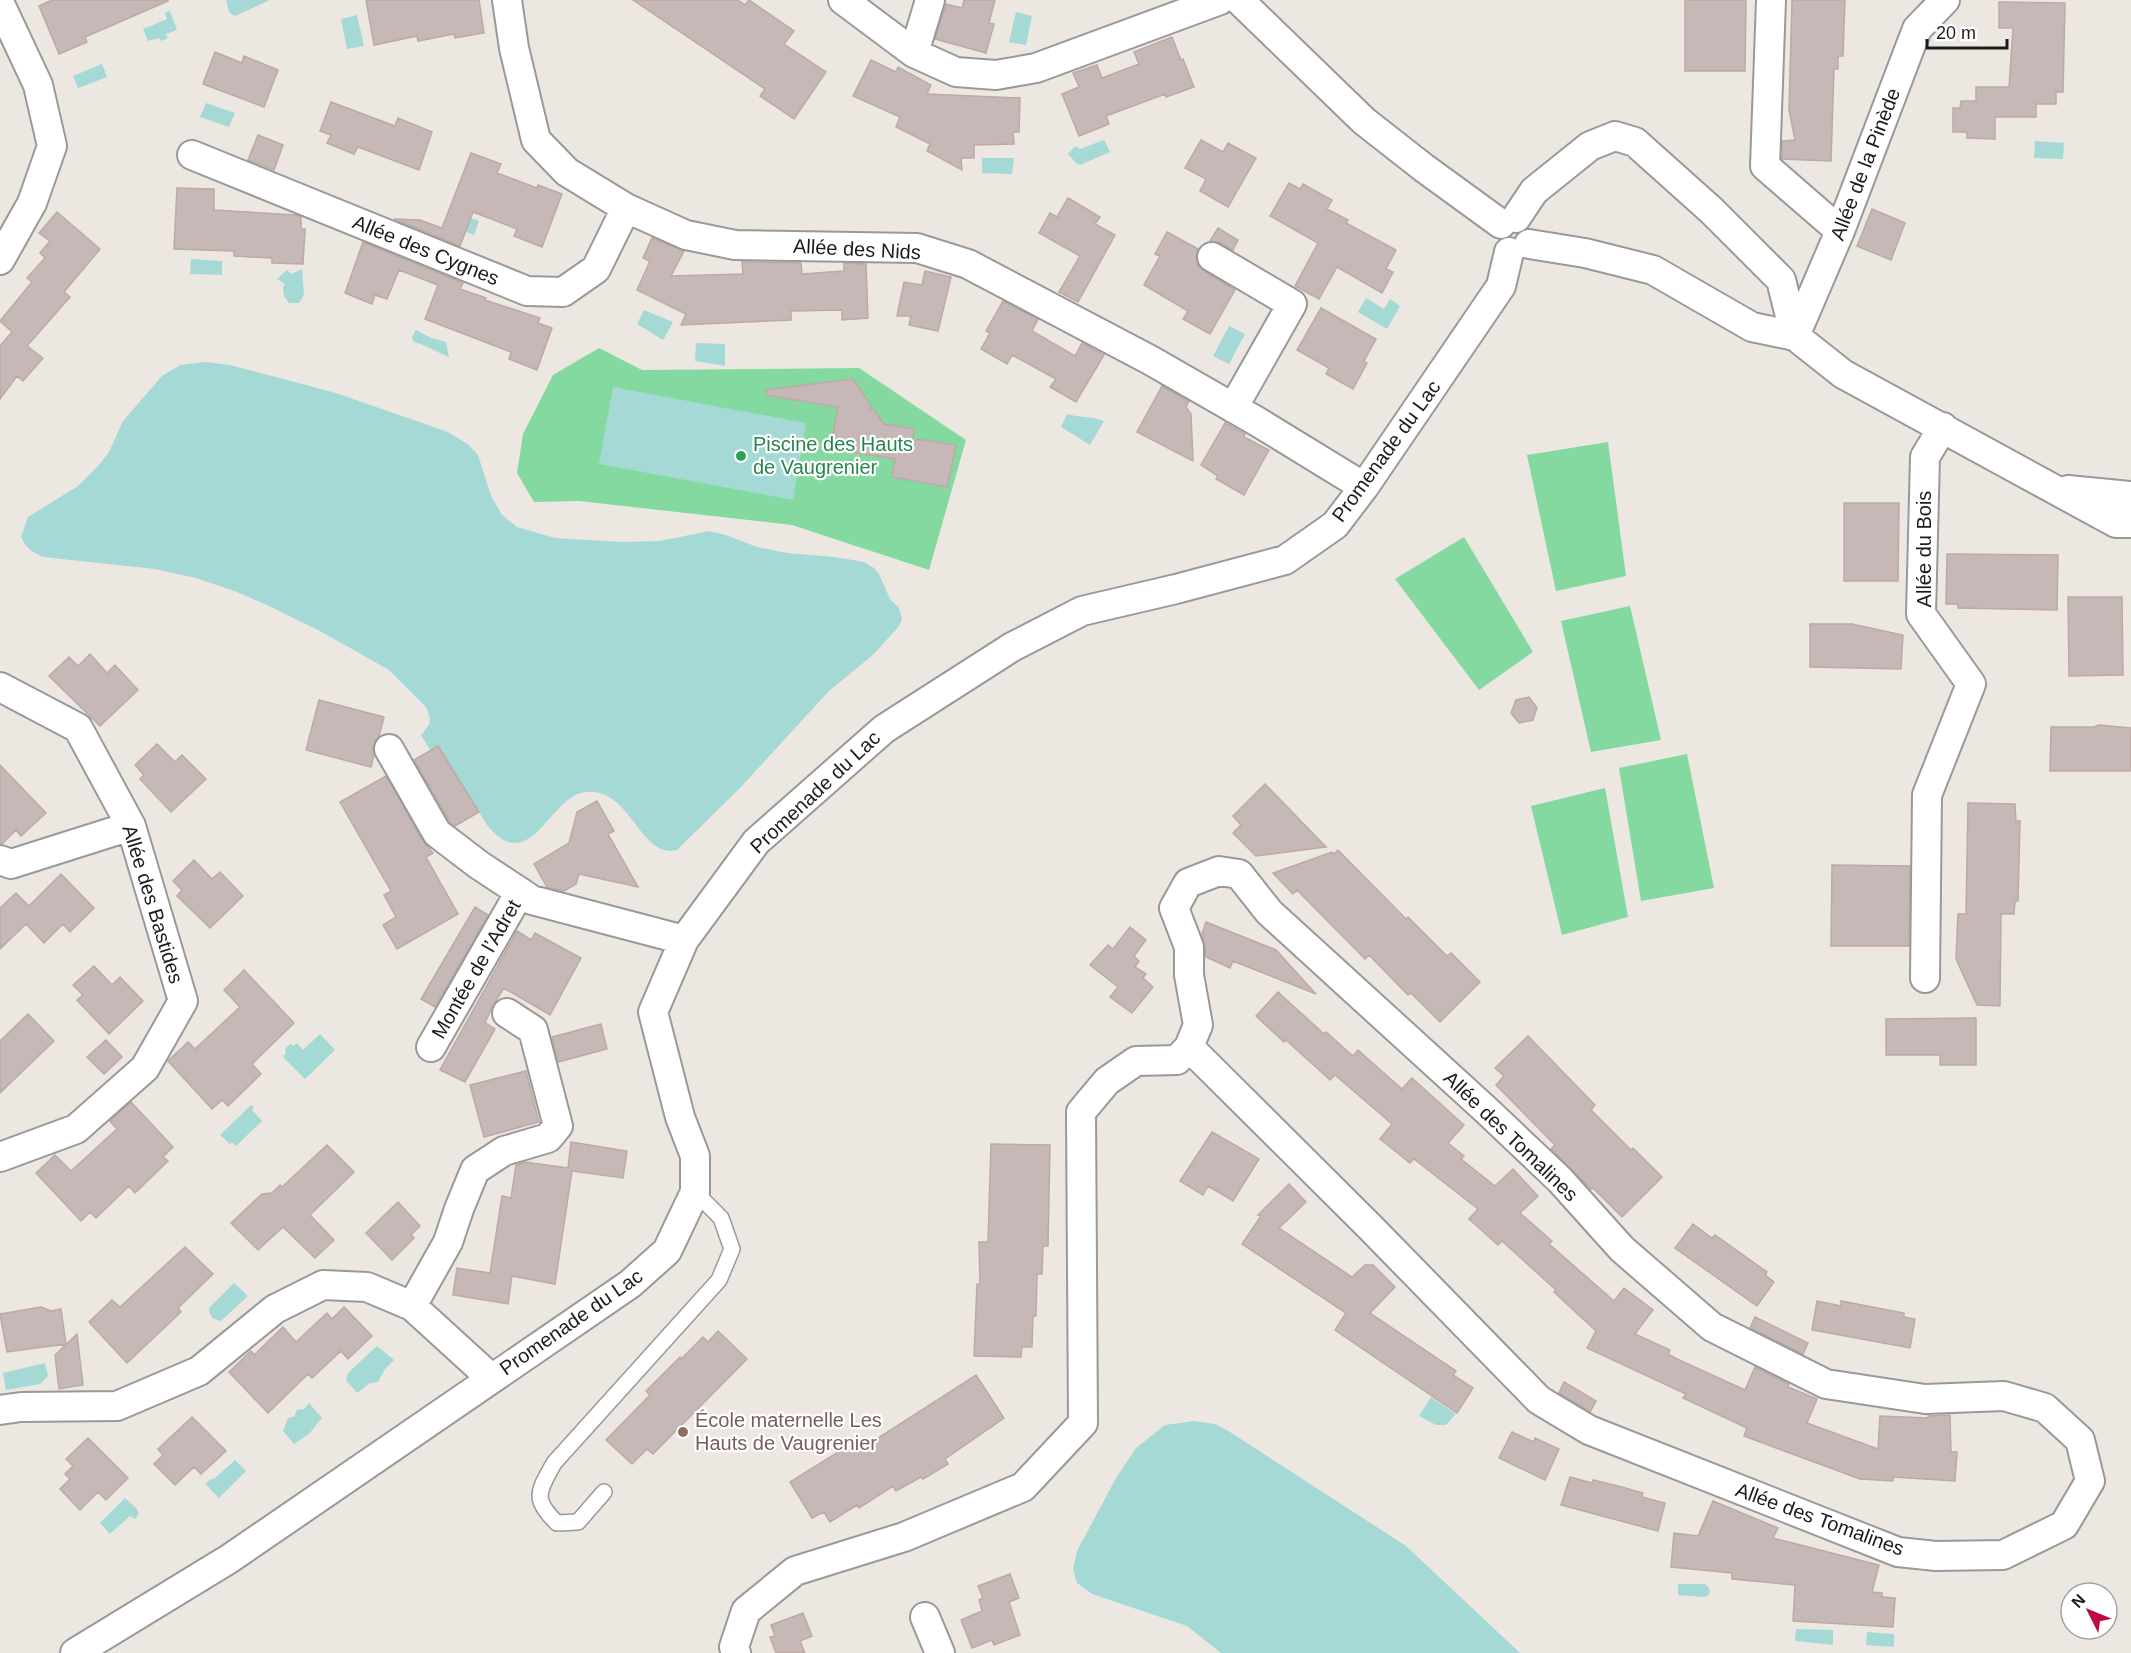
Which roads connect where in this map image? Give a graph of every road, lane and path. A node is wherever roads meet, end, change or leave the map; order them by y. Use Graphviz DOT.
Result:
graph roads {
  1 [pos="507,0"];
  2 [pos="843,0"];
  3 [pos="930,0"];
  4 [pos="1220,0"];
  5 [pos="1239,0"];
  6 [pos="1771,0"];
  7 [pos="1945,0"];
  8 [pos="0,4"];
  9 [pos="914,53"];
  10 [pos="192,155"];
  11 [pos="626,208"];
  12 [pos="1508,221"];
  13 [pos="1840,231"];
  14 [pos="1519,248"];
  15 [pos="1212,257"];
  16 [pos="0,260"];
  17 [pos="1795,336"];
  18 [pos="1233,408"];
  19 [pos="1943,427"];
  20 [pos="1364,487"];
  21 [pos="2051,487"];
  22 [pos="2131,496"];
  23 [pos="2131,523"];
  24 [pos="0,687"];
  25 [pos="389,749"];
  26 [pos="130,826"];
  27 [pos="0,860"];
  28 [pos="520,892"];
  29 [pos="684,940"];
  30 [pos="1926,978"];
  31 [pos="507,1013"];
  32 [pos="431,1047"];
  33 [pos="1189,1047"];
  34 [pos="0,1157"];
  35 [pos="695,1192"];
  36 [pos="412,1306"];
  37 [pos="491,1378"];
  38 [pos="0,1410"];
  39 [pos="604,1492"];
  40 [pos="925,1617"];
  41 [pos="75,1653"];
  42 [pos="736,1653"];
  43 [pos="940,1653"];
  1 -- 11 [label="street, Allée des Nids"];
  2 -- 9 [label="street"];
  3 -- 9 [label="street"];
  4 -- 9 [label="street"];
  5 -- 12 [label="street"];
  6 -- 13 [label="street"];
  7 -- 13 [label="street, Allée de la Pinède"];
  8 -- 16 [label="street"];
  10 -- 11 [label="street, Allée des Cygnes"];
  11 -- 18 [label="street, Allée des Nids"];
  12 -- 14 [label="street"];
  12 -- 17 [label="street"];
  13 -- 17 [label="street, Allée de la Pinède"];
  14 -- 17 [label="street"];
  14 -- 20 [label="street, Promenade du Lac"];
  15 -- 18 [label="street"];
  17 -- 19 [label="street"];
  18 -- 20 [label="street, Allée des Nids"];
  19 -- 21 [label="street"];
  19 -- 30 [label="street, Allée du Bois"];
  20 -- 29 [label="street, Promenade du Lac"];
  21 -- 22 [label="street"];
  21 -- 23 [label="street"];
  24 -- 26 [label="street, Allée des Bastides"];
  25 -- 28 [label="street"];
  26 -- 27 [label="street"];
  26 -- 34 [label="street, Allée des Bastides"];
  28 -- 29 [label="street"];
  28 -- 32 [label="street, Montée de l’Adret"];
  29 -- 35 [label="street, Promenade du Lac"];
  31 -- 36 [label="street"];
  33 -- 33 [label="street, Allée des Tomalines"];
  33 -- 42 [label="street"];
  35 -- 37 [label="street, Promenade du Lac"];
  35 -- 39 [label="lane"];
  36 -- 37 [label="street"];
  36 -- 38 [label="street"];
  37 -- 41 [label="street, Promenade du Lac"];
  40 -- 43 [label="street"];
}
